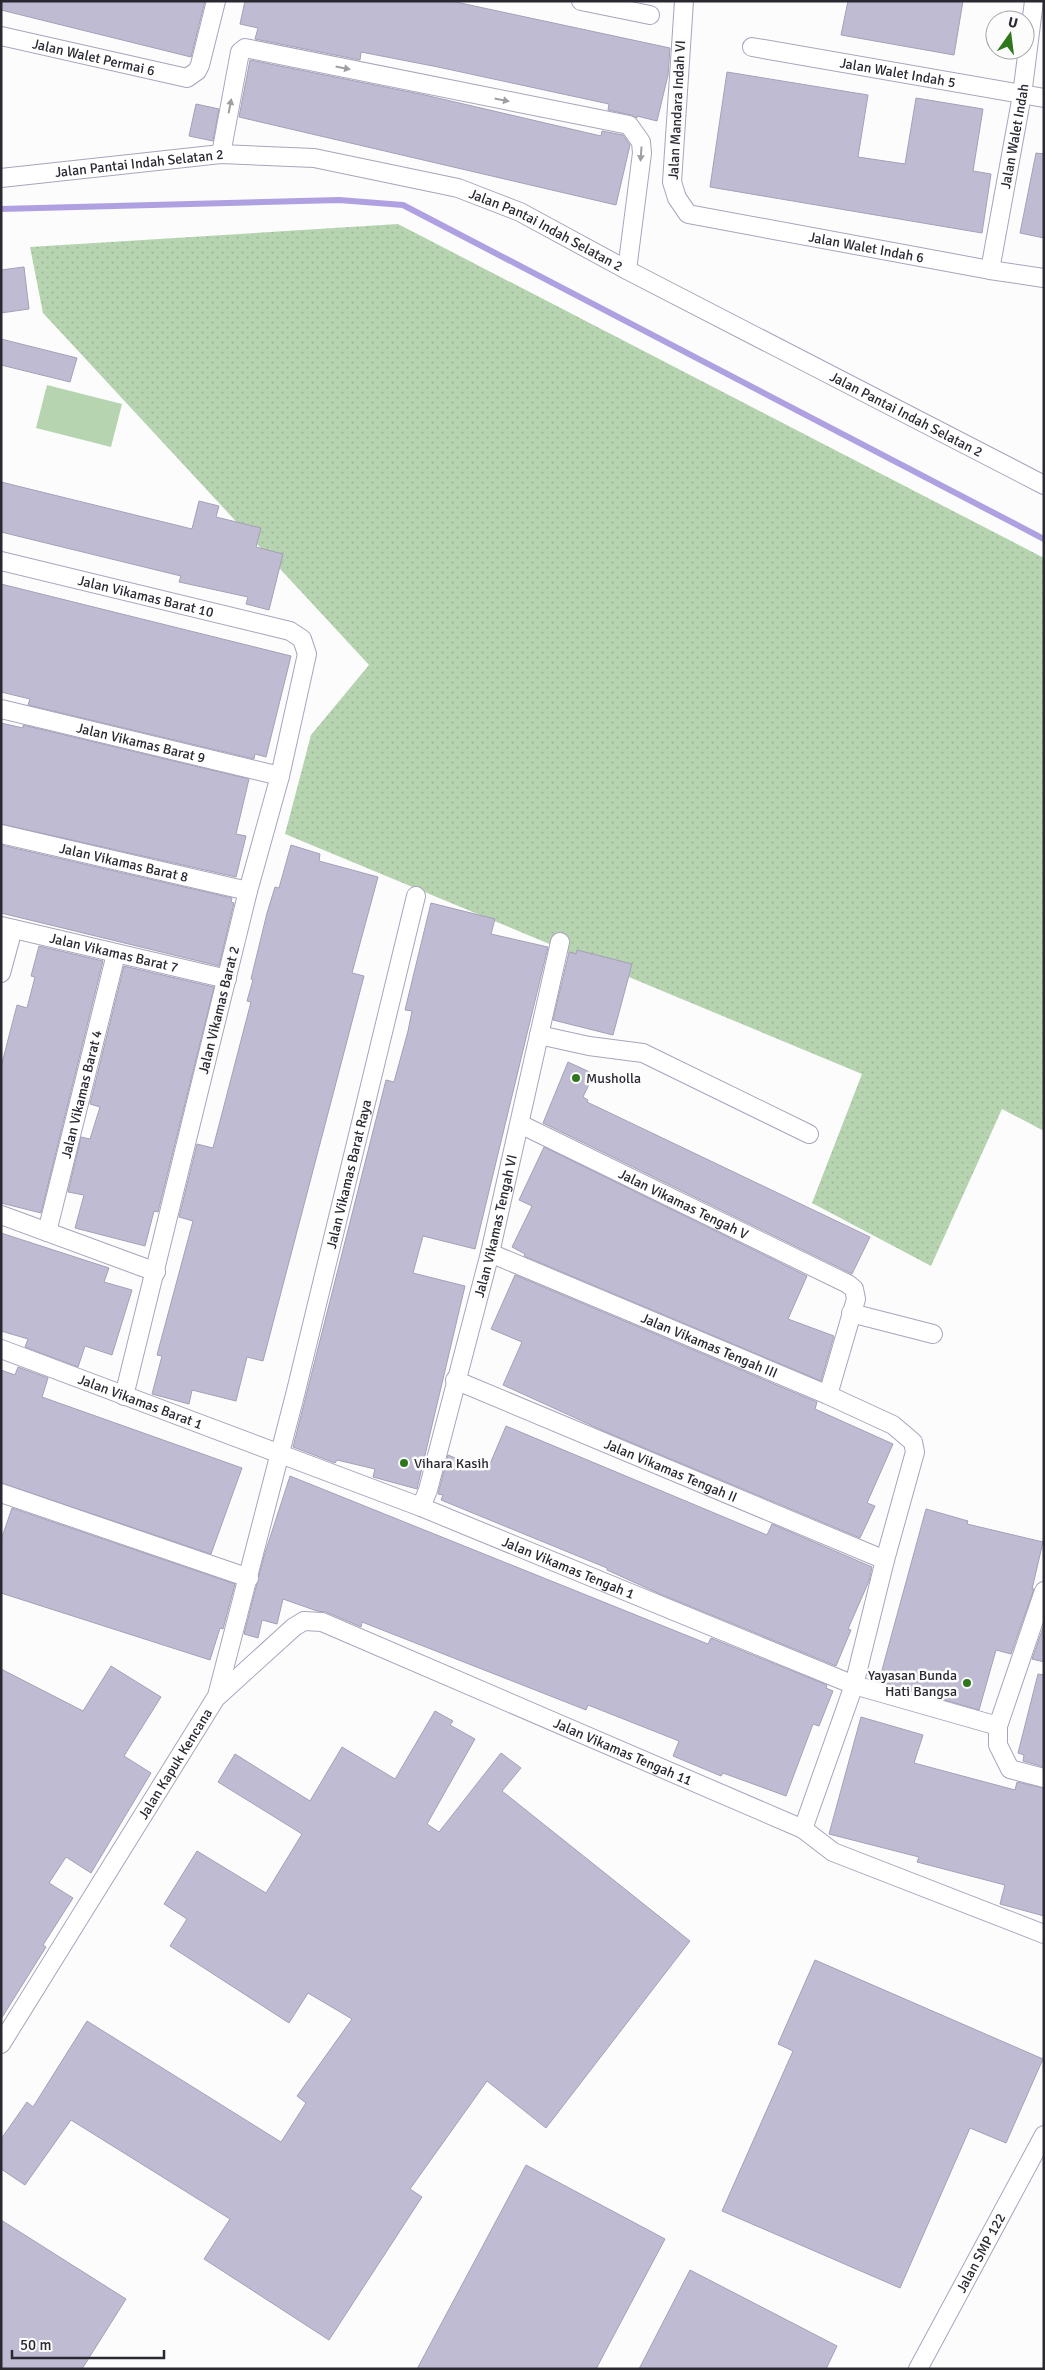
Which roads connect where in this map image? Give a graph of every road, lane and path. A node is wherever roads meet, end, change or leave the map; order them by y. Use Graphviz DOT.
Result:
graph roads {
  1 [pos="216,1"];
  2 [pos="581,1"];
  3 [pos="684,1"];
  4 [pos="1034,1"];
  5 [pos="650,16"];
  6 [pos="1,36"];
  7 [pos="752,48"];
  8 [pos="1022,95"];
  9 [pos="1044,98"];
  10 [pos="221,154"];
  11 [pos="1,178"];
  12 [pos="688,214"];
  13 [pos="627,270"];
  14 [pos="990,270"];
  15 [pos="1044,278"];
  16 [pos="1044,485"];
  17 [pos="1,561"];
  18 [pos="290,631"];
  19 [pos="1,709"];
  20 [pos="280,776"];
  21 [pos="1,834"];
  22 [pos="248,891"];
  23 [pos="416,896"];
  24 [pos="7,927"];
  25 [pos="560,942"];
  26 [pos="116,954"];
  27 [pos="1,974"];
  28 [pos="227,979"];
  29 [pos="540,1035"];
  30 [pos="520,1124"];
  31 [pos="810,1134"];
  32 [pos="1,1216"];
  33 [pos="47,1232"];
  34 [pos="490,1253"];
  35 [pos="156,1272"];
  36 [pos="851,1313"];
  37 [pos="933,1334"];
  38 [pos="1,1349"];
  39 [pos="455,1380"];
  40 [pos="828,1395"];
  41 [pos="124,1396"];
  42 [pos="280,1454"];
  43 [pos="1,1493"];
  44 [pos="421,1507"];
  45 [pos="885,1560"];
  46 [pos="249,1578"];
  47 [pos="1044,1591"];
  48 [pos="854,1686"];
  49 [pos="217,1696"];
  50 [pos="998,1726"];
  51 [pos="1044,1778"];
  52 [pos="803,1829"];
  53 [pos="1044,1934"];
  54 [pos="1,2044"];
  55 [pos="1044,2135"];
  56 [pos="918,2369"];
  1 -- 6 [label="street, Jalan Walet Permai 6"];
  2 -- 5 [label="street"];
  3 -- 12 [label="street, Jalan Mandara Indah VI"];
  4 -- 8 [label="street, Jalan Walet Indah"];
  7 -- 8 [label="street, Jalan Walet Indah 5"];
  8 -- 9 [label="street, Jalan Walet Indah 5"];
  8 -- 14 [label="street, Jalan Walet Indah"];
  10 -- 11 [label="street, Jalan Pantai Indah Selatan 2"];
  10 -- 13 [label="street, Jalan Pantai Indah Selatan 2"];
  10 -- 13 [label="street, one-way"];
  12 -- 14 [label="street, Jalan Walet Indah 6"];
  13 -- 16 [label="street, Jalan Pantai Indah Selatan 2"];
  14 -- 15 [label="street, Jalan Walet Indah 6"];
  17 -- 18 [label="street, Jalan Vikamas Barat 10"];
  18 -- 20 [label="street, Jalan Vikamas Barat 2"];
  19 -- 20 [label="street, Jalan Vikamas Barat 9"];
  20 -- 22 [label="street, Jalan Vikamas Barat 2"];
  21 -- 22 [label="street, Jalan Vikamas Barat 8"];
  22 -- 28 [label="street, Jalan Vikamas Barat 2"];
  23 -- 42 [label="street, Jalan Vikamas Barat Raya"];
  24 -- 26 [label="street, Jalan Vikamas Barat 7"];
  24 -- 27 [label="street"];
  25 -- 29 [label="street, Jalan Vikamas Tengah VI"];
  26 -- 28 [label="street, Jalan Vikamas Barat 7"];
  26 -- 33 [label="street, Jalan Vikamas Barat 4"];
  28 -- 35 [label="street, Jalan Vikamas Barat 2"];
  29 -- 30 [label="street, Jalan Vikamas Tengah VI"];
  29 -- 31 [label="street"];
  30 -- 34 [label="street, Jalan Vikamas Tengah VI"];
  30 -- 36 [label="street, Jalan Vikamas Tengah V"];
  32 -- 33 [label="street"];
  33 -- 35 [label="street"];
  34 -- 39 [label="street, Jalan Vikamas Tengah VI"];
  34 -- 40 [label="street, Jalan Vikamas Tengah III"];
  35 -- 41 [label="street, Jalan Vikamas Barat 2"];
  36 -- 37 [label="street"];
  36 -- 40 [label="street"];
  38 -- 41 [label="street, Jalan Vikamas Barat 1"];
  39 -- 44 [label="street, Jalan Vikamas Tengah VI"];
  39 -- 45 [label="street, Jalan Vikamas Tengah II"];
  40 -- 45 [label="street, Jalan Vikamas Tengah III"];
  41 -- 42 [label="street, Jalan Vikamas Barat 1"];
  42 -- 44 [label="street, Jalan Vikamas Tengah 1"];
  42 -- 46 [label="street, Jalan Kapuk Kencana"];
  43 -- 46 [label="street"];
  44 -- 48 [label="street, Jalan Vikamas Tengah 1"];
  45 -- 48 [label="street"];
  46 -- 49 [label="street, Jalan Kapuk Kencana"];
  47 -- 50 [label="street"];
  48 -- 50 [label="street, Jalan Vikamas Tengah 1"];
  48 -- 52 [label="street"];
  49 -- 52 [label="street, Jalan Vikamas Tengah 11"];
  49 -- 54 [label="street, Jalan Kapuk Kencana"];
  50 -- 51 [label="street"];
  52 -- 53 [label="street, Jalan Vikamas Tengah 11"];
  55 -- 56 [label="street, Jalan SMP 122"];
}
